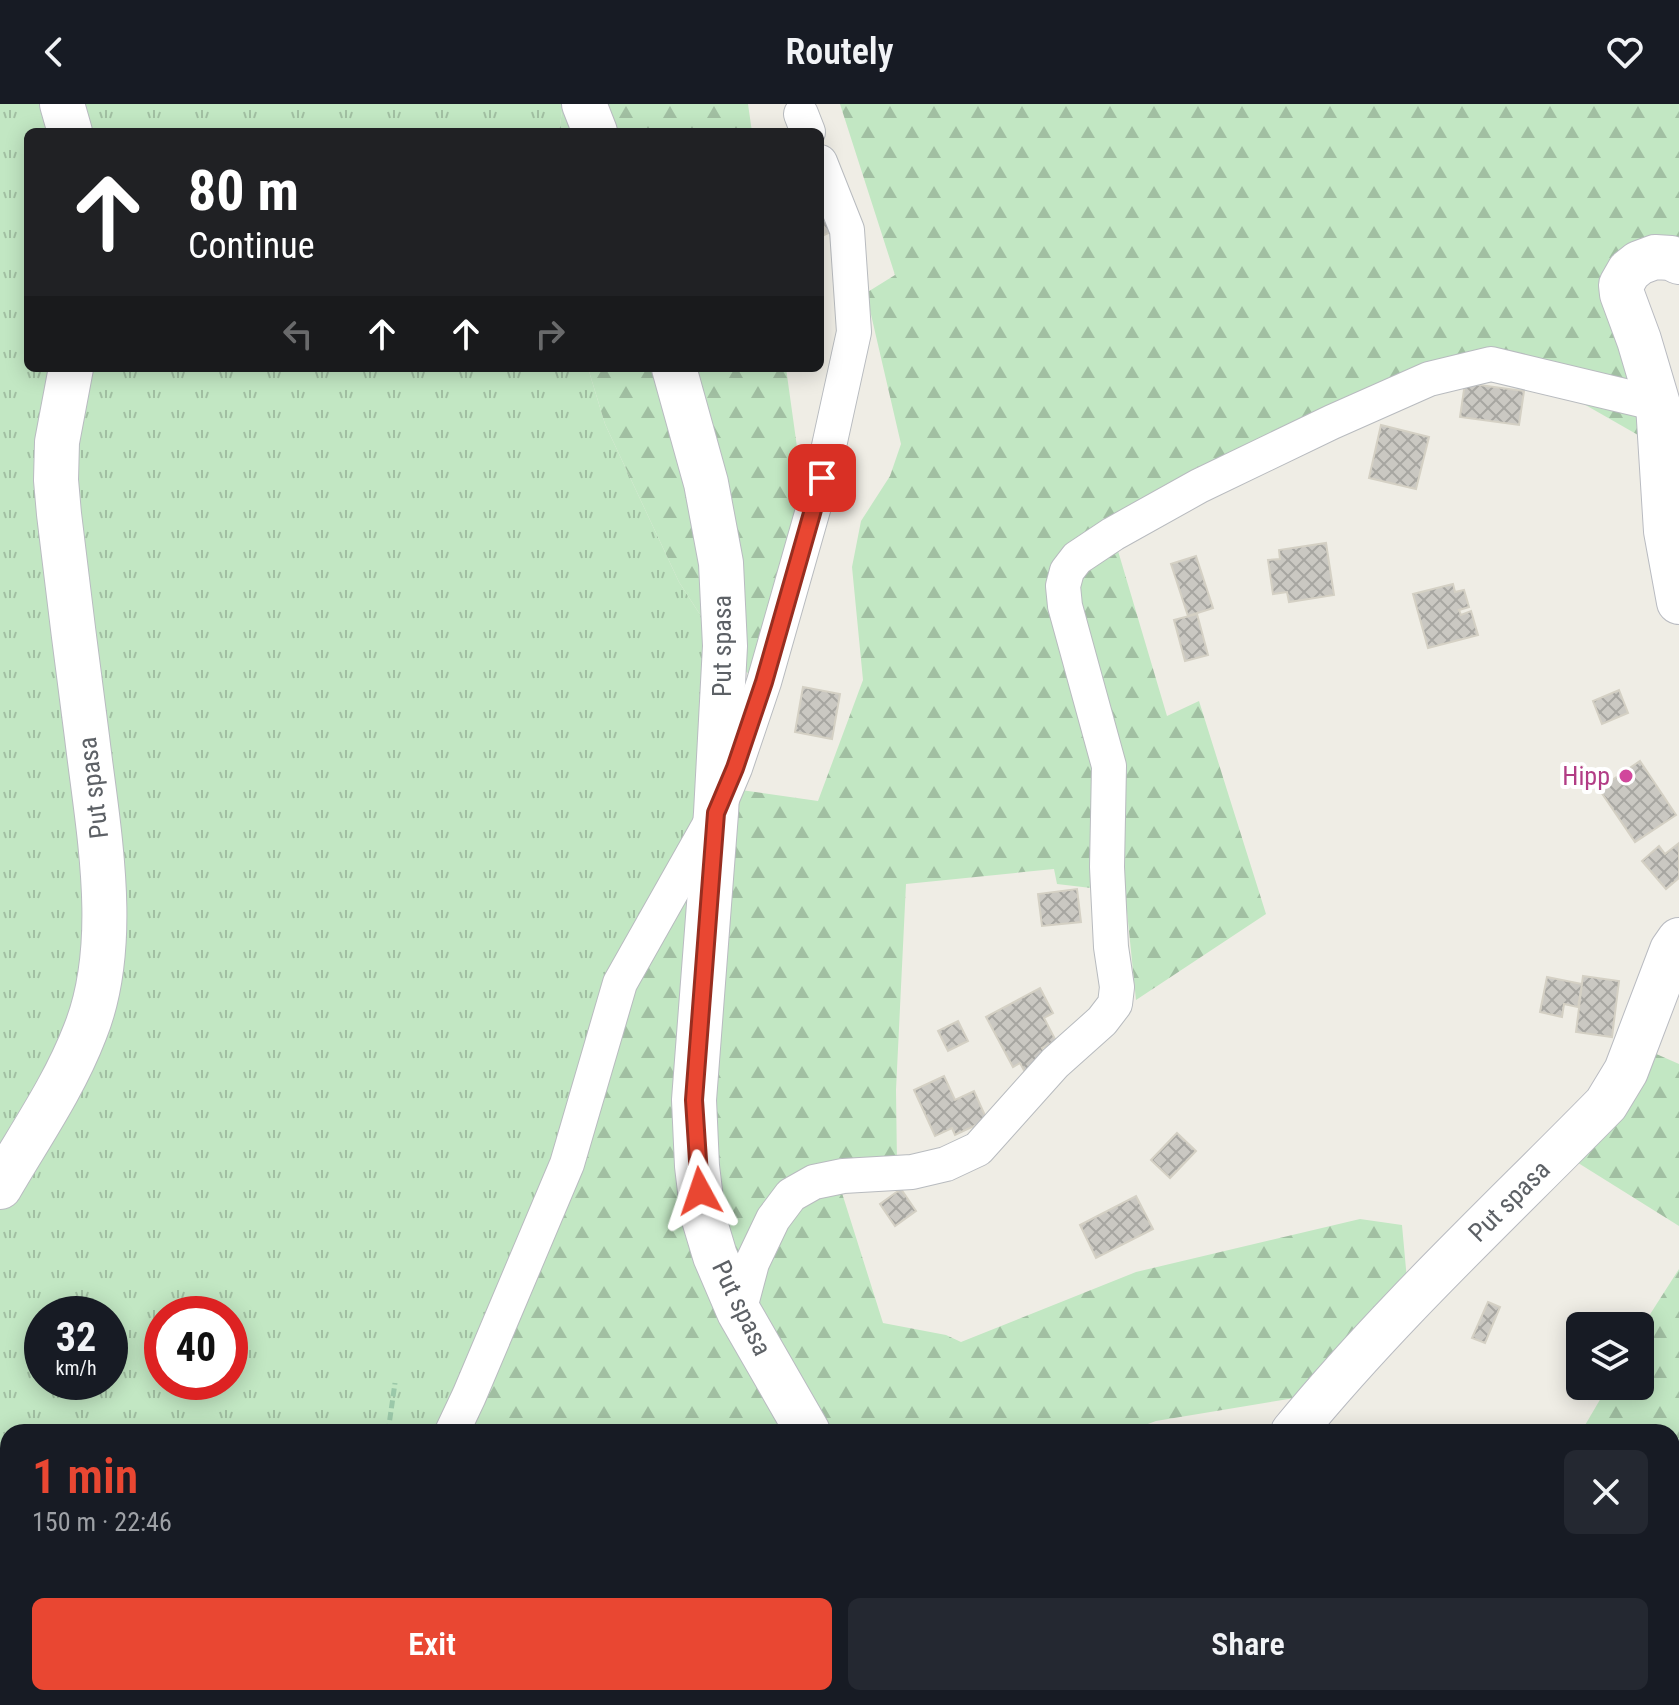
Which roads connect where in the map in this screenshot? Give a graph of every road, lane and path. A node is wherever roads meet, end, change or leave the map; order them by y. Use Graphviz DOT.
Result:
graph roads {
  1 [pos="62,104"];
  2 [pos="584,104"];
  3 [pos="69,128"];
  4 [pos="593,128"];
  5 [pos="824,172"];
  6 [pos="1679,262"];
  7 [pos="70,372"];
  8 [pos="675,372"];
  9 [pos="1658,404"];
  10 [pos="1679,602"];
  11 [pos="716,813"];
  12 [pos="1679,940"];
  13 [pos="0,1187"];
  14 [pos="739,1312"];
  15 [pos="395,1383"];
  16 [pos="389,1424"];
  17 [pos="456,1424"];
  18 [pos="803,1424"];
  19 [pos="1300,1424"];
  1 -- 3 [label="street"];
  2 -- 4 [label="street"];
  5 -- 11 [label="street"];
  6 -- 9 [label="street"];
  7 -- 13 [label="street, Put spasa"];
  8 -- 11 [label="street, Put spasa"];
  9 -- 10 [label="street"];
  9 -- 14 [label="street"];
  11 -- 14 [label="street, Put spasa"];
  11 -- 17 [label="street"];
  12 -- 19 [label="street, Put spasa"];
  14 -- 18 [label="street, Put spasa"];
  15 -- 16 [label="path"];
}
